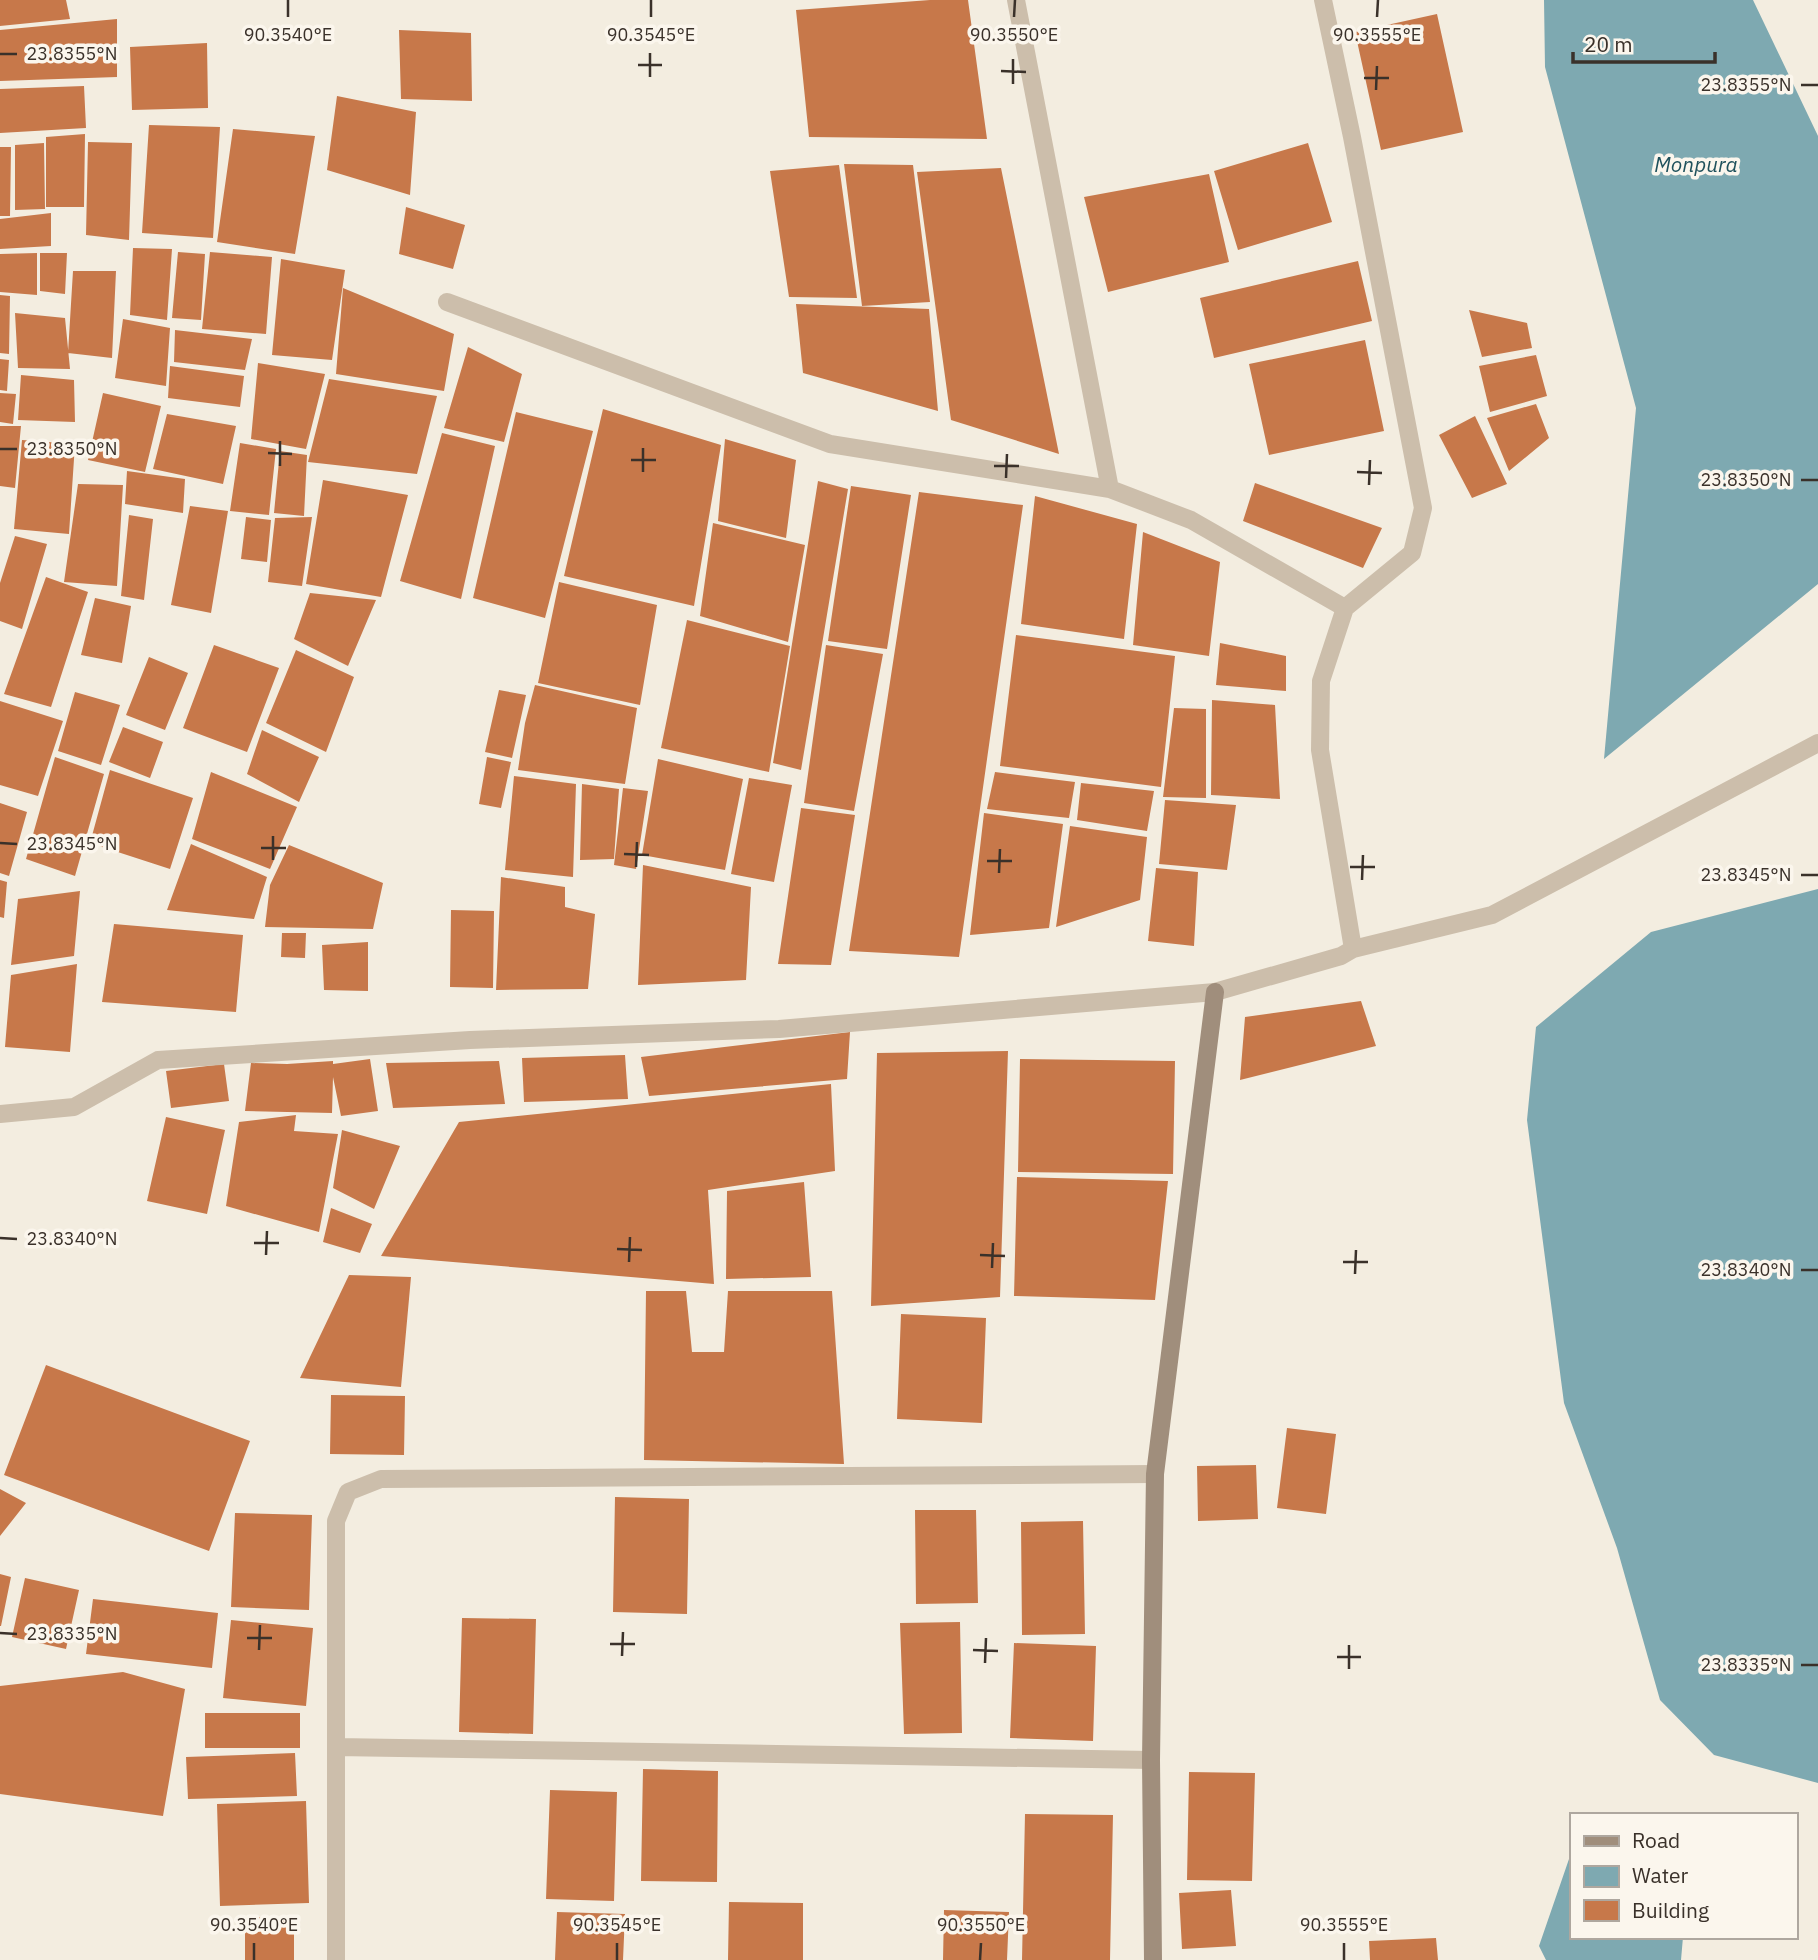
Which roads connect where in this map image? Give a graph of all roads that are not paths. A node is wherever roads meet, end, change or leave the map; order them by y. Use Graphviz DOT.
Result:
graph roads {
  1 [pos="1016,0"];
  2 [pos="1323,0"];
  3 [pos="447,302"];
  4 [pos="1110,489"];
  5 [pos="1345,608"];
  6 [pos="1818,743"];
  7 [pos="1353,949"];
  8 [pos="1215,992"];
  9 [pos="0,1114"];
  10 [pos="1155,1474"];
  11 [pos="336,1747"];
  12 [pos="1151,1760"];
  13 [pos="336,1960"];
  14 [pos="1153,1960"];
  1 -- 4 [label="street"];
  2 -- 5 [label="street"];
  3 -- 4 [label="street"];
  4 -- 5 [label="street"];
  5 -- 7 [label="street"];
  6 -- 7 [label="street"];
  7 -- 8 [label="street"];
  8 -- 9 [label="street"];
  8 -- 10 [label="street"];
  10 -- 11 [label="street"];
  10 -- 12 [label="street"];
  11 -- 12 [label="street"];
  11 -- 13 [label="street"];
  12 -- 14 [label="street"];
}
